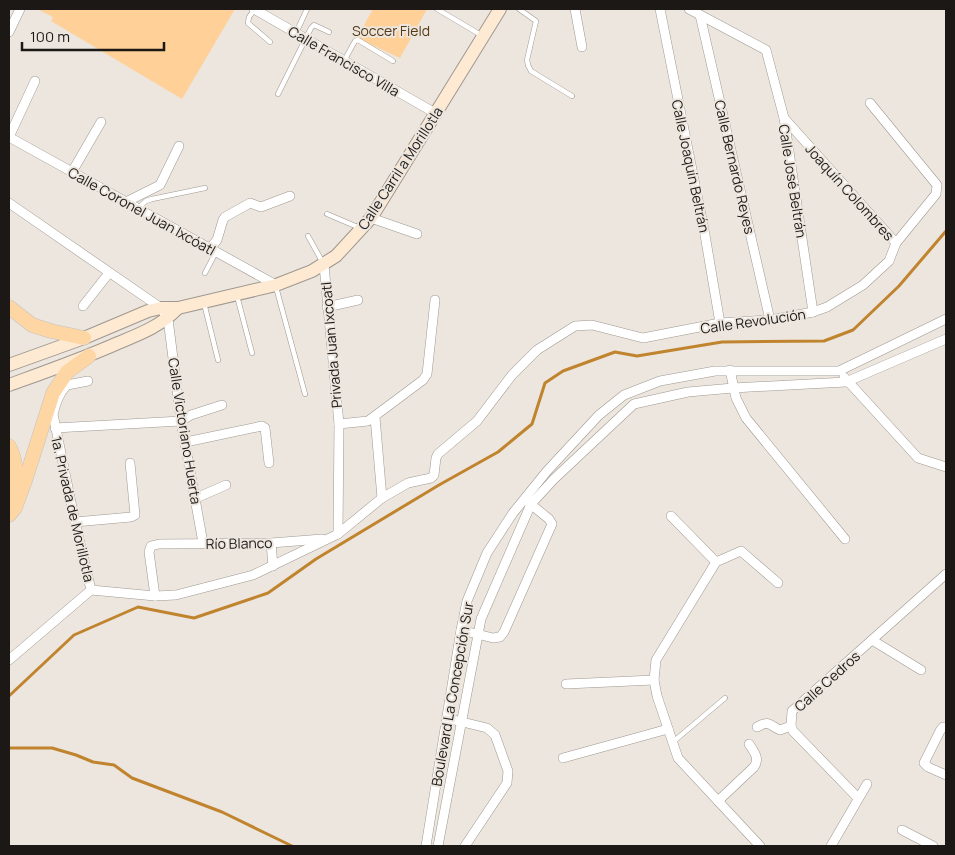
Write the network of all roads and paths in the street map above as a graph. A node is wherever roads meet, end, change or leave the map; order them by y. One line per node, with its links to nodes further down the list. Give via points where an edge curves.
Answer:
1 (20, 9): 11 (street)
2 (254, 9): 14 (street, Calle Francisco Villa); 17 (lane, via 248,23)
3 (306, 9): 14 (lane)
4 (437, 9): 15 (lane)
5 (500, 9): 15 (street, Calle Carril a Morillotla)
6 (519, 9): 23 (lane, via 536,21 527,60 531,71)
7 (575, 9): 18 (street)
8 (660, 9): 60 (street, Calle Joaquín Beltrán, via 706,235)
9 (689, 9): 10 (street)
10 (700, 15): 26 (street, Calle José Beltrán, via 766,50); 59 (street, Calle Bernardo Reyes)
11 (11, 20): 12 (street)
12 (9, 32)
13 (329, 32): 16 (lane, via 314,25)
14 (296, 33): 16 (street, Calle Francisco Villa)
15 (483, 37): 25 (street, Calle Carril a Morillotla)
16 (305, 39): 19 (street, Calle Francisco Villa); 22 (lane)
17 (270, 42)
18 (582, 47)
19 (344, 61): 20 (lane, via 358,40); 25 (street, Calle Francisco Villa)
20 (393, 61)
21 (35, 80): 28 (street)
22 (278, 94)
23 (572, 96)
24 (870, 103): 41 (street, Calle Revolución, via 937,185 936,194)
25 (435, 114): 37 (street, Calle Carril a Morillotla)
26 (784, 118): 41 (street, Joaquín Colombres); 56 (street, Calle José Beltrán)
27 (101, 122): 30 (street)
28 (9, 137): 30 (street, Calle Coronel Juan Ixcóatl)
29 (179, 146): 33 (street, via 160,185)
30 (72, 172): 33 (street, Calle Coronel Juan Ixcóatl)
31 (205, 188): 35 (lane, via 152,199)
32 (290, 196): 42 (street, via 261,207 250,203 225,217)
33 (126, 202): 35 (street, Calle Coronel Juan Ixcóatl)
34 (9, 203): 44 (street)
35 (138, 208): 42 (street, Calle Coronel Juan Ixcóatl)
36 (327, 214): 38 (lane)
37 (371, 218): 38 (street, Calle Carril a Morillotla); 39 (street)
38 (362, 229): 43 (street, Calle Carril a Morillotla)
39 (417, 234)
40 (308, 236): 43 (lane)
41 (896, 243): 56 (street, Calle Revolución, via 888,261 863,285)
42 (213, 249): 45 (lane); 46 (street, Calle Coronel Juan Ixcóatl)
43 (324, 265): 46 (street, Calle Carril a Morillotla); 55 (street, Privada Juan Ixcoatl)
44 (110, 273): 51 (street); 53 (street)
45 (205, 273)
46 (276, 284): 47 (street, Calle Carril a Morillotla); 73 (lane)
47 (236, 294): 50 (street, Calle Carril a Morillotla); 63 (lane)
48 (358, 300): 55 (street)
49 (435, 300): 75 (street, Privada Juan Ixcoatl, via 423,380)
50 (204, 303): 54 (street, Calle Carril a Morillotla); 65 (lane)
51 (83, 306)
52 (9, 307): 61 (main road, via 32,325)
53 (161, 308): 54 (street, Calle Carril a Morillotla); 57 (street); 61 (street, Calle Carril a Morillotla)
54 (178, 308): 57 (street)
55 (327, 308): 77 (street, Privada Juan Ixcoatl)
56 (813, 312): 59 (street, Calle Revolución)
57 (168, 319): 64 (street); 76 (street, Calle Victoriano Huerta)
58 (946, 319): 68 (street, Boulevard La Concepción Sur)
59 (770, 320): 60 (street, Calle Revolución)
60 (720, 324): 87 (street, Calle Revolución, via 643,338 592,325 575,326 537,350 512,375 478,421 438,454 431,478 408,483)
61 (84, 338): 66 (street, Calle Carril a Morillotla)
62 (946, 339): 70 (street, Boulevard La Concepción Sur)
63 (252, 353)
64 (89, 356): 71 (street); 89 (main road, via 67,372 53,393 25,481)
65 (218, 360)
66 (9, 365)
67 (730, 370): 68 (street, Boulevard La Concepción Sur); 72 (street); 88 (street, Boulevard La Concepción Sur, via 660,381 624,395 599,415 547,471)
68 (840, 371): 70 (street)
69 (88, 381): 78 (street, 1a. Privada de Morillotla, via 65,386 53,414)
70 (846, 382): 72 (street, Boulevard La Concepción Sur); 83 (street, via 918,458)
71 (9, 385)
72 (733, 388): 88 (street, Boulevard La Concepción Sur, via 688,392 631,406); 94 (street, via 746,418)
73 (306, 394)
74 (222, 405): 76 (street)
75 (375, 417): 77 (street, Privada Juan Ixcoatl, via 368,421); 87 (street)
76 (181, 420): 78 (street); 79 (street, Calle Victoriano Huerta)
77 (339, 424): 92 (street, Privada Juan Ixcoatl)
78 (55, 428): 91 (street, 1a. Privada de Morillotla)
79 (186, 442): 82 (street, via 262,426 265,428); 86 (street, Calle Victoriano Huerta)
80 (9, 446): 85 (main road, via 16,472)
81 (130, 462): 91 (street, via 135,515)
82 (269, 463)
83 (946, 468)
84 (226, 485): 86 (street)
85 (9, 495)
86 (196, 498): 95 (street, Calle Victoriano Huerta)
87 (382, 498): 92 (street)
88 (528, 501): 103 (street, Boulevard La Concepción Sur, via 487,553 467,601); 104 (street, Boulevard La Concepción Sur); 104 (street, via 549,519 552,524 550,531 504,632 493,638)
89 (9, 515)
90 (671, 516): 97 (street)
91 (75, 522): 101 (street, 1a. Privada de Morillotla)
92 (338, 534): 93 (street)
93 (327, 538): 96 (street, Río Blanco); 98 (street)
94 (846, 539)
95 (203, 543): 96 (street, Río Blanco); 102 (street, Río Blanco, via 151,546)
96 (271, 543): 98 (street)
97 (716, 562): 100 (street, via 741,550); 108 (street, via 656,660)
98 (273, 566): 102 (street, via 253,575 176,595)
99 (946, 574): 105 (street, Calle Cedros)
100 (778, 583)
101 (91, 590): 102 (street); 106 (street)
102 (155, 596)
103 (460, 630): 104 (street); 111 (street, Boulevard La Concepción Sur)
104 (478, 634): 112 (street, Boulevard La Concepción Sur)
105 (872, 640): 107 (street); 113 (street, Calle Cedros, via 792,711)
106 (9, 660)
107 (921, 670)
108 (654, 680): 109 (street); 116 (street)
109 (566, 684)
110 (725, 698): 117 (lane)
111 (446, 718): 112 (street); 125 (street, Boulevard La Concepción Sur)
112 (463, 722): 126 (street, Boulevard La Concepción Sur); 127 (street, via 487,728 495,736 508,771 507,783)
113 (790, 726): 114 (street, via 780,730 765,723); 122 (street, Calle Cedros)
114 (757, 727)
115 (946, 727): 120 (street, via 940,731 924,764)
116 (668, 729): 117 (street); 119 (street)
117 (673, 742): 123 (street, via 678,758)
118 (749, 744): 123 (street, via 758,757 757,762)
119 (563, 758)
120 (946, 775)
121 (867, 784): 122 (street)
122 (858, 798): 129 (street)
123 (718, 801): 128 (street)
124 (902, 830): 130 (street)
125 (426, 846)
126 (438, 846)
127 (465, 846)
128 (760, 846)
129 (831, 846)
130 (933, 846)

